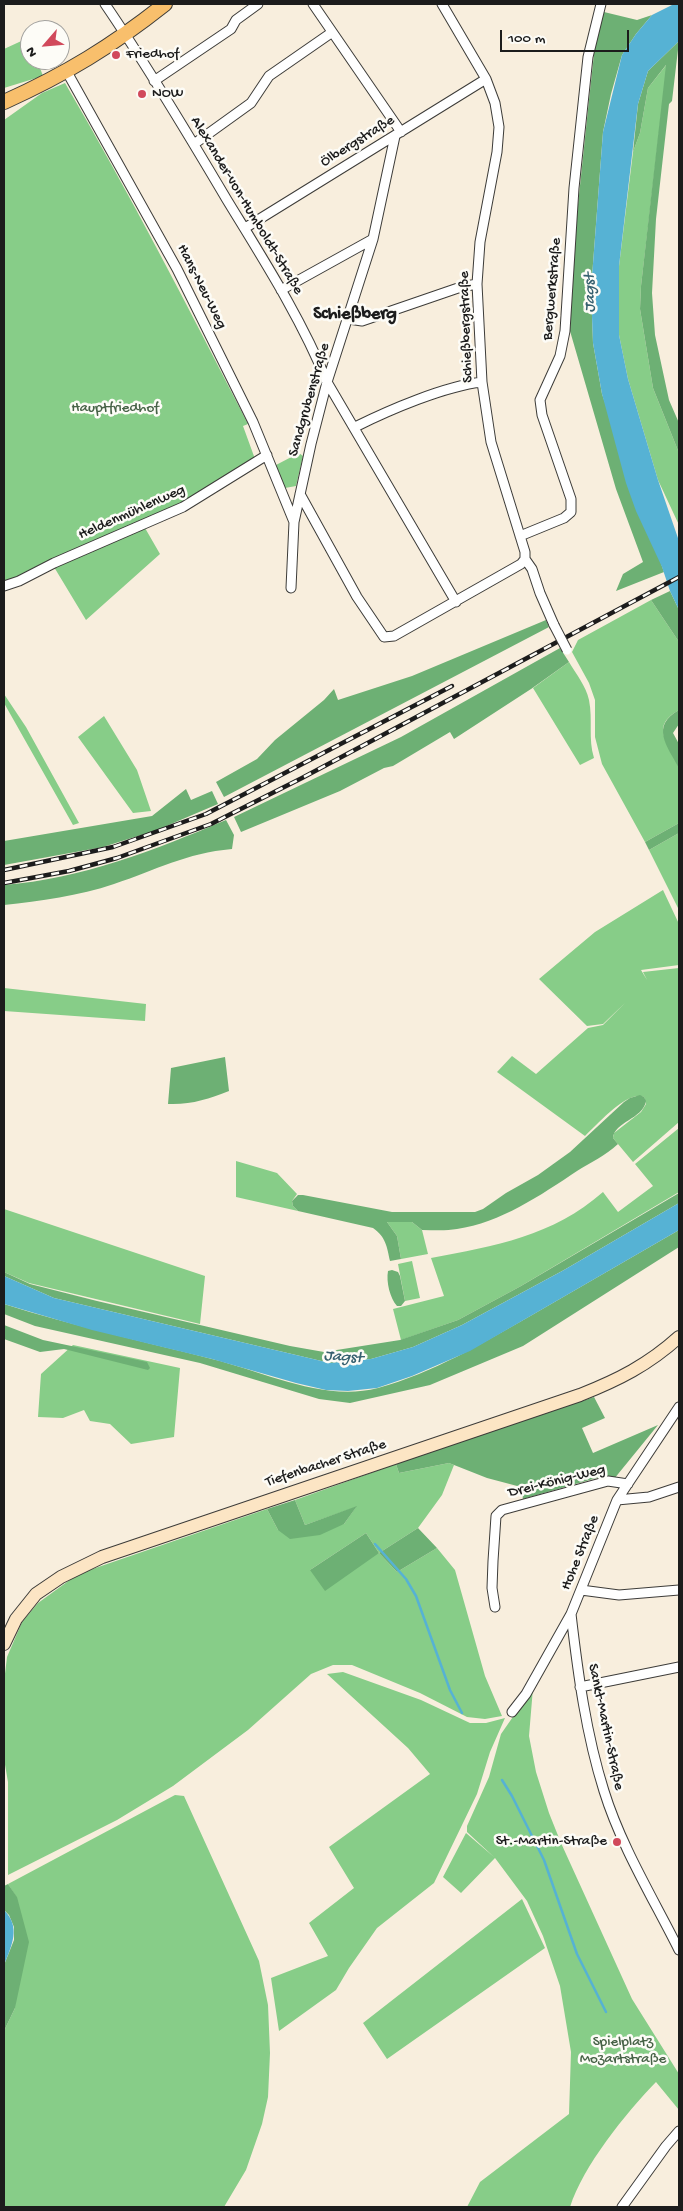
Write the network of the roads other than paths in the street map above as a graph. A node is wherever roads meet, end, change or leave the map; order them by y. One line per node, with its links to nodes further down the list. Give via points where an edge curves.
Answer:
1 (105, 4): 8 (street, Alexander-von-Humboldt-Straße)
2 (165, 4): 8 (main road)
3 (258, 4): 11 (street, via 236,20 231,29)
4 (313, 4): 7 (street)
5 (442, 4): 10 (street, Schießbergstraße)
6 (602, 4): 26 (street, Bergwerkstraße, via 588,57 574,188 565,331 560,356 540,400 542,415 568,487 571,508 568,516)
7 (332, 33): 13 (street); 14 (street, via 269,76 252,103)
8 (126, 35): 9 (main road); 11 (street, Alexander-von-Humboldt-Straße)
9 (67, 72): 12 (main road); 23 (street, Hans-Neu-Weg, via 177,269)
10 (486, 79): 13 (street, Ölbergstraße); 17 (street, Schießbergstraße, via 499,127 480,242)
11 (154, 80): 14 (street, Alexander-von-Humboldt-Straße)
12 (4, 102)
13 (398, 134): 15 (street, Ölbergstraße); 16 (street, Sandgrubenstraße)
14 (194, 144): 15 (street, Alexander-von-Humboldt-Straße)
15 (245, 228): 18 (street, Alexander-von-Humboldt-Straße)
16 (373, 239): 18 (street); 19 (street, Sandgrubenstraße)
17 (477, 284): 19 (street, via 362,321); 21 (street, Schießbergstraße)
18 (281, 290): 20 (street, Alexander-von-Humboldt-Straße, via 318,358)
19 (349, 320): 20 (street, Sandgrubenstraße)
20 (327, 382): 22 (street, Alexander-von-Humboldt-Straße); 24 (street, Sandgrubenstraße)
21 (482, 382): 22 (street, via 458,386); 26 (street, Schießbergstraße, via 488,427)
22 (355, 427): 30 (street, Alexander-von-Humboldt-Straße)
23 (267, 456): 25 (street, Hans-Neu-Weg); 28 (street, Heldenmühlenweg, via 183,507)
24 (300, 494): 25 (street, Sandgrubenstraße); 30 (street, via 357,597 384,637 394,636)
25 (294, 522): 29 (street, Sandgrubenstraße)
26 (520, 536): 27 (street, Schießbergstraße)
27 (525, 559): 30 (street); 31 (street, Schießbergstraße, bridge)
28 (4, 586)
29 (292, 588)
30 (456, 602)
31 (567, 650)
32 (679, 1337): 41 (main road, Tiefenbacher Straße, via 645,1365 580,1395 178,1530 78,1568 36,1594 16,1619)
33 (679, 1407): 34 (street, Hohe Straße)
34 (628, 1484): 36 (street, Hohe Straße); 39 (street, Drei-König-Weg, via 608,1481 502,1510 496,1516 492,1588)
35 (679, 1487): 36 (street, via 649,1497)
36 (617, 1500): 37 (street, Hohe Straße)
37 (581, 1590): 38 (street, via 620,1595); 40 (street, Hohe Straße)
38 (679, 1590)
39 (495, 1607)
40 (571, 1614): 43 (street, Sankt-Martin-Straße); 44 (street, Hohe Straße, via 526,1694)
41 (4, 1644)
42 (679, 1667): 43 (street)
43 (580, 1687): 45 (street, Sankt-Martin-Straße, via 604,1792 634,1863)
44 (512, 1712)
45 (679, 1950)
46 (677, 2133): 47 (street); 48 (street)
47 (679, 2144)
48 (624, 2206)

